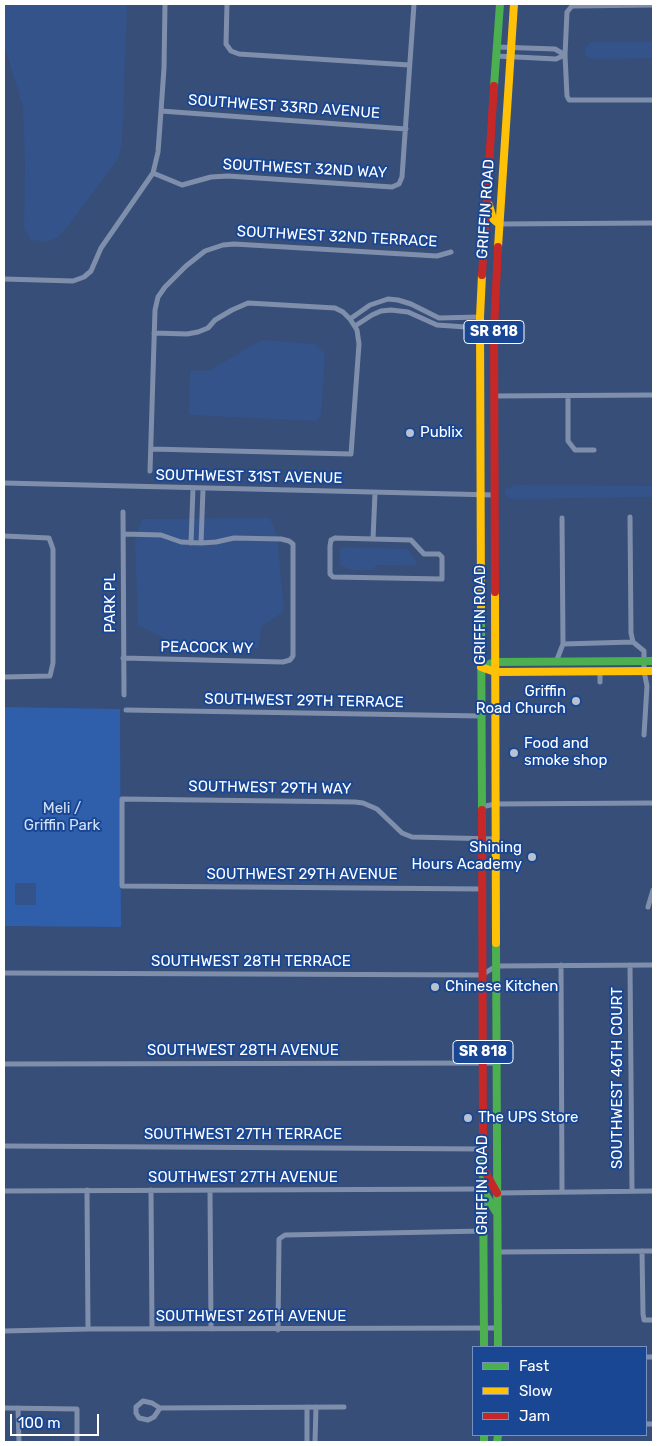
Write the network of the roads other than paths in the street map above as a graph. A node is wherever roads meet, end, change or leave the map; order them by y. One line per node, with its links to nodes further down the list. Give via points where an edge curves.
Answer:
1 (165, 4): 14 (street)
2 (227, 4): 12 (street, via 226,44 239,54)
3 (414, 4): 12 (street)
4 (500, 4): 7 (main road, GRIFFIN ROAD / SR 818)
5 (514, 4): 8 (main road, GRIFFIN ROAD / SR 818)
6 (653, 5): 9 (street, via 572,6 567,12)
7 (497, 47): 8 (street); 10 (main road, GRIFFIN ROAD / SR 818)
8 (511, 47): 9 (street, via 556,49); 11 (main road, GRIFFIN ROAD / SR 818)
9 (565, 55): 11 (street, via 556,59); 13 (street, via 569,100)
10 (496, 56): 11 (street); 17 (main road, GRIFFIN ROAD / SR 818)
11 (510, 57): 19 (main road, GRIFFIN ROAD / SR 818)
12 (409, 65): 15 (street)
13 (653, 100)
14 (161, 111): 15 (street, SOUTHWEST 33RD AVENUE); 16 (street)
15 (406, 128): 16 (street, SOUTHWEST 32ND WAY, via 402,177 399,184 392,187 228,176 182,185)
16 (153, 173): 23 (street, via 101,248 91,271 84,277 73,281)
17 (486, 196): 19 (main road, via 493,219); 20 (main road, GRIFFIN ROAD / SR 818)
18 (653, 223): 19 (street)
19 (499, 224): 22 (main road, GRIFFIN ROAD / SR 818)
20 (485, 229): 22 (main road, via 493,237); 24 (main road, GRIFFIN ROAD / SR 818)
21 (451, 252): 28 (street, SOUTHWEST 32ND TERRACE, via 437,256 223,245 205,251 165,287 158,297)
22 (497, 254): 31 (main road, GRIFFIN ROAD / SR 818)
23 (4, 279)
24 (480, 317): 25 (street, via 439,318 411,304 388,299 370,305); 27 (main road, GRIFFIN ROAD / SR 818)
25 (350, 319): 26 (street); 28 (street, via 335,308 248,303 198,332)
26 (355, 326): 27 (street, via 381,311 392,310 408,312 437,325); 33 (street, via 358,344 352,454)
27 (480, 328): 29 (main road, GRIFFIN ROAD / SR 818)
28 (154, 333): 33 (street, SOUTHWEST 32ND TERRACE)
29 (480, 362): 31 (main road, via 485,385); 40 (main road, GRIFFIN ROAD / SR 818)
30 (653, 395): 32 (street)
31 (494, 396): 32 (street); 41 (main road, GRIFFIN ROAD / SR 818)
32 (568, 396): 34 (street, via 568,441 575,450)
33 (151, 450): 35 (street, SOUTHWEST 32ND TERRACE)
34 (594, 450)
35 (150, 471)
36 (4, 483): 37 (street, SOUTHWEST 31ST AVENUE)
37 (193, 488): 38 (street, SOUTHWEST 31ST AVENUE); 48 (street)
38 (203, 489): 39 (street, SOUTHWEST 31ST AVENUE); 49 (street)
39 (375, 493): 40 (street, SOUTHWEST 31ST AVENUE); 47 (street)
40 (480, 495): 41 (street, SOUTHWEST 31ST AVENUE); 57 (main road, GRIFFIN ROAD / SR 818)
41 (494, 495): 55 (main road, GRIFFIN ROAD / SR 818)
42 (123, 512): 45 (street, PARK PL)
43 (630, 517): 50 (street)
44 (562, 518): 51 (street)
45 (124, 534): 48 (street, via 160,535); 52 (street, PARK PL)
46 (4, 536): 62 (street, via 49,538 53,549 53,663 50,676)
47 (373, 539): 47 (street, via 411,540 424,554 439,554 442,557 442,579 333,577 330,574 331,540)
48 (191, 543): 49 (street)
49 (201, 543): 52 (street, PEACOCK WY, via 234,538 281,539 292,544 293,656 283,662)
50 (633, 642): 51 (street); 53 (street, via 644,651)
51 (564, 644): 56 (street)
52 (123, 658): 64 (street, PARK PL)
53 (644, 661): 54 (main road); 56 (main road); 58 (street)
54 (653, 661)
55 (495, 662): 56 (main road); 57 (main road); 60 (main road, GRIFFIN ROAD / SR 818)
56 (556, 662)
57 (481, 667): 60 (main road); 66 (main road, GRIFFIN ROAD / SR 818)
58 (644, 671): 59 (main road); 61 (main road); 67 (street, via 647,686)
59 (653, 671)
60 (495, 672): 61 (main road); 69 (main road, GRIFFIN ROAD / SR 818)
61 (600, 672): 63 (street)
62 (4, 677)
63 (600, 682)
64 (124, 695)
65 (126, 710): 66 (street, SOUTHWEST 29TH TERRACE)
66 (482, 716): 70 (main road, GRIFFIN ROAD / SR 818)
67 (644, 734)
68 (653, 803): 69 (street)
69 (495, 804): 70 (street); 72 (main road, GRIFFIN ROAD / SR 818)
70 (482, 807): 71 (main road, GRIFFIN ROAD / SR 818)
71 (482, 839): 72 (street, SOUTHWEST 29TH WAY); 73 (street, SOUTHWEST 29TH WAY, via 412,837 402,833 377,809 355,802 122,799); 74 (main road, GRIFFIN ROAD / SR 818)
72 (496, 839): 80 (main road, GRIFFIN ROAD / SR 818)
73 (122, 886): 74 (street, SOUTHWEST 29TH AVENUE)
74 (482, 889): 82 (main road, GRIFFIN ROAD / SR 818)
75 (653, 890): 76 (street)
76 (648, 907)
77 (561, 965): 78 (street); 80 (street); 96 (street)
78 (630, 965): 79 (street); 94 (street, SOUTHWEST 46TH COURT)
79 (653, 965)
80 (496, 966): 82 (street, SOUTHWEST 28TH TERRACE); 84 (main road, GRIFFIN ROAD / SR 818)
81 (4, 973): 82 (street, SOUTHWEST 28TH TERRACE)
82 (482, 974): 83 (main road, GRIFFIN ROAD / SR 818)
83 (483, 1063): 84 (street, SOUTHWEST 28TH AVENUE); 85 (street, SOUTHWEST 28TH AVENUE); 87 (main road, GRIFFIN ROAD / SR 818)
84 (496, 1063): 97 (main road, GRIFFIN ROAD / SR 818)
85 (4, 1064)
86 (4, 1146): 87 (street, SOUTHWEST 27TH TERRACE)
87 (483, 1149): 88 (main road, GRIFFIN ROAD / SR 818)
88 (483, 1168): 91 (main road, GRIFFIN ROAD / SR 818); 97 (main road)
89 (88, 1190): 90 (street, SOUTHWEST 27TH AVENUE); 92 (street, SOUTHWEST 27TH AVENUE); 106 (street)
90 (152, 1190): 93 (street, SOUTHWEST 27TH AVENUE); 107 (street)
91 (483, 1190): 93 (street, SOUTHWEST 27TH AVENUE); 98 (main road); 99 (main road, GRIFFIN ROAD / SR 818)
92 (4, 1191)
93 (210, 1191): 108 (street)
94 (632, 1191): 95 (street); 96 (street)
95 (653, 1191)
96 (562, 1192): 97 (street)
97 (497, 1193): 98 (main road, GRIFFIN ROAD / SR 818)
98 (497, 1214): 102 (main road, GRIFFIN ROAD / SR 818)
99 (483, 1231): 104 (main road, GRIFFIN ROAD / SR 818); 109 (street, via 285,1234 279,1239)
100 (642, 1251): 101 (street); 102 (street); 103 (street, via 644,1320)
101 (653, 1251)
102 (498, 1252): 105 (main road, GRIFFIN ROAD / SR 818)
103 (653, 1320)
104 (484, 1328): 105 (street, SOUTHWEST 26TH AVENUE); 109 (street, SOUTHWEST 26TH AVENUE); 111 (main road, GRIFFIN ROAD / SR 818)
105 (498, 1328): 112 (main road, GRIFFIN ROAD / SR 818)
106 (88, 1329): 107 (street, SOUTHWEST 26TH AVENUE); 110 (street, SOUTHWEST 26TH AVENUE)
107 (152, 1329): 108 (street, SOUTHWEST 26TH AVENUE)
108 (211, 1329): 109 (street, SOUTHWEST 26TH AVENUE)
109 (278, 1330)
110 (4, 1331)
111 (484, 1346)
112 (498, 1346)
113 (307, 1407): 114 (street); 118 (street); 119 (street)
114 (316, 1407): 115 (street); 120 (street)
115 (344, 1407)
116 (4, 1408): 117 (street)
117 (18, 1408): 121 (street); 122 (street, via 77,1409)
118 (160, 1408): 118 (street, via 148,1420 136,1414 136,1407 143,1401 152,1402)
119 (307, 1427): 120 (street); 123 (street)
120 (315, 1427): 124 (street)
121 (19, 1442)
122 (77, 1442)
123 (307, 1442)
124 (315, 1442)

